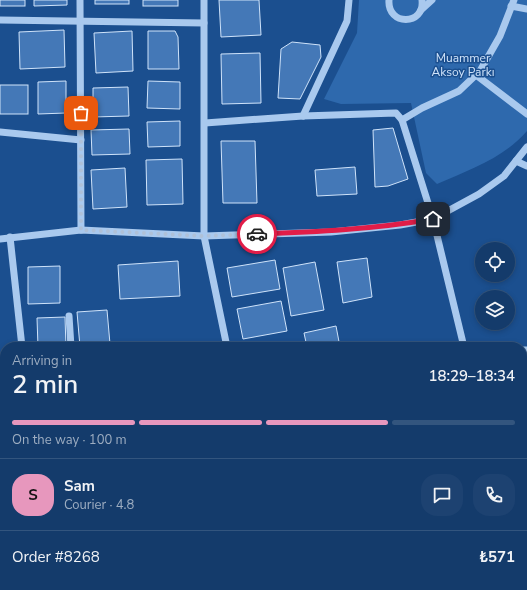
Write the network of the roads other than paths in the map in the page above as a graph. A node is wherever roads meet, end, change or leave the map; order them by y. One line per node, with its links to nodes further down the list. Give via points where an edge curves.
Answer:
1 (80, 0): 11 (street)
2 (204, 0): 12 (street)
3 (349, 0): 15 (street, via 346,21)
4 (389, 0): 9 (street, via 393,15 402,20 414,18)
5 (422, 0): 9 (street)
6 (432, 0): 9 (street)
7 (512, 3): 8 (street); 13 (street, via 500,36)
8 (527, 9)
9 (421, 10)
10 (0, 20): 11 (street)
11 (80, 22): 12 (street); 19 (street)
12 (204, 23): 17 (street)
13 (476, 74): 14 (street); 16 (street, via 459,91)
14 (527, 114)
15 (302, 116): 16 (street, via 396,113); 17 (street)
16 (402, 120): 23 (street)
17 (205, 123): 25 (street)
18 (0, 132): 19 (street)
19 (81, 140): 24 (street)
20 (527, 147): 21 (street)
21 (516, 161): 22 (street); 23 (street, via 504,176 479,194)
22 (527, 166)
23 (433, 219): 25 (street, via 331,232); 32 (street)
24 (81, 230): 25 (street); 26 (street)
25 (204, 236): 31 (street)
26 (10, 237): 27 (street); 29 (street)
27 (0, 239)
28 (69, 316): 30 (street)
29 (21, 342)
30 (71, 342)
31 (226, 342)
32 (463, 342)

